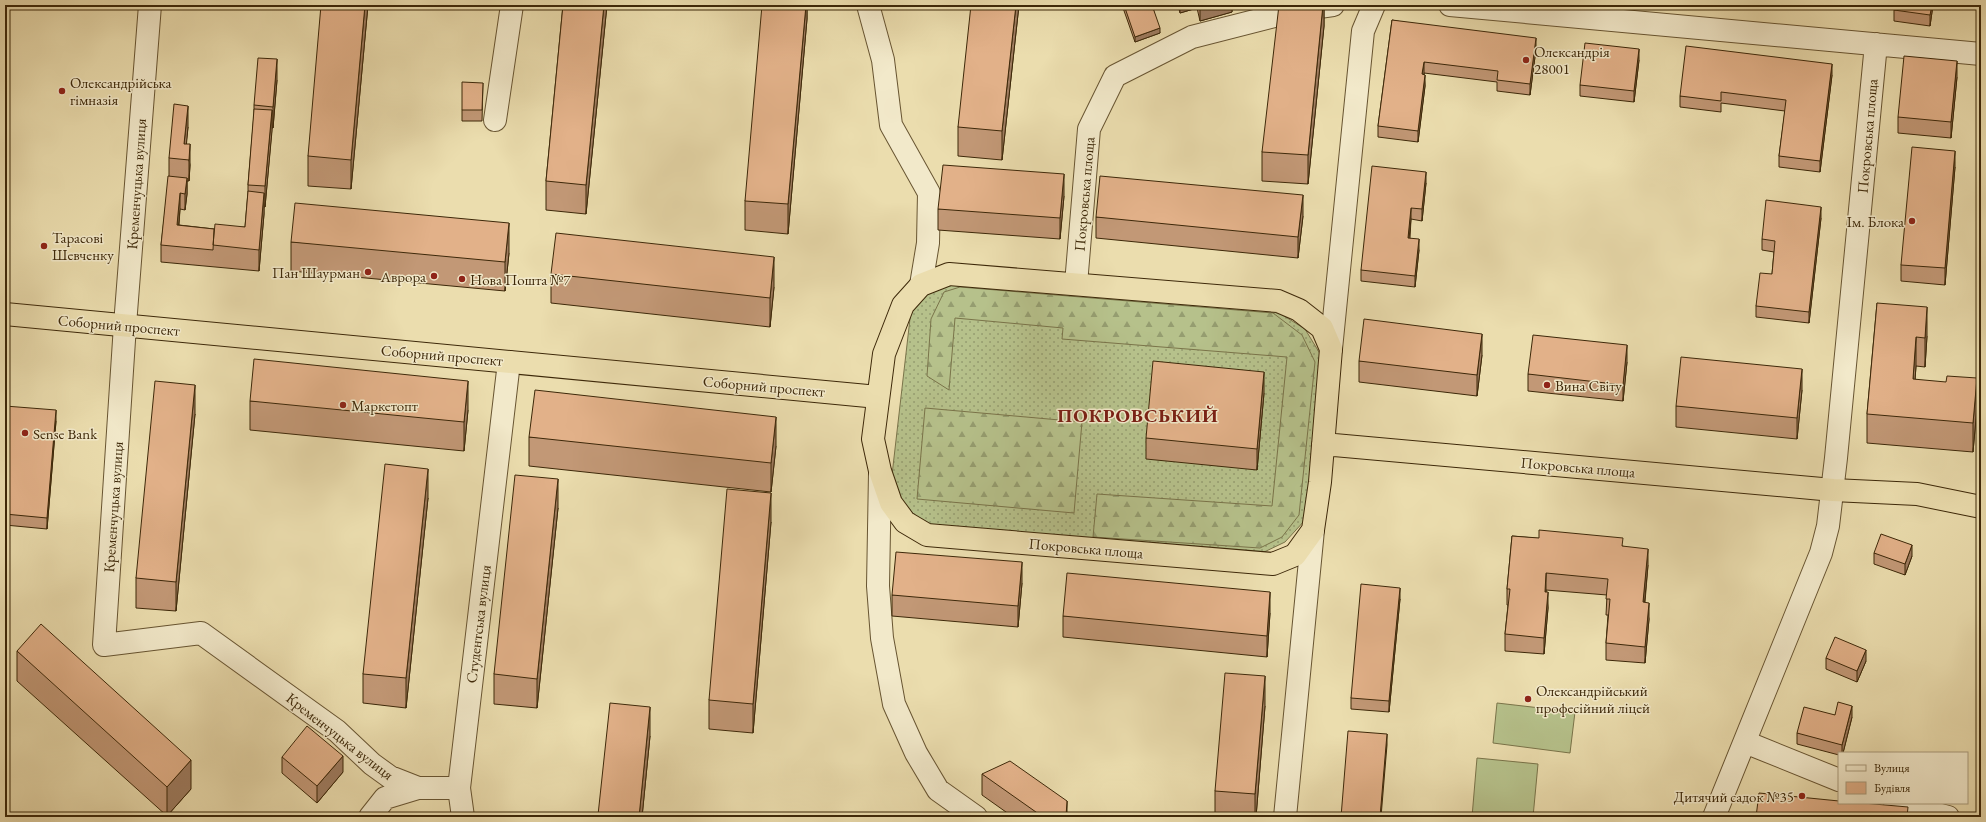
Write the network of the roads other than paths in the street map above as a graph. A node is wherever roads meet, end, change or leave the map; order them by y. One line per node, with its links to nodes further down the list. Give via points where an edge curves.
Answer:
1 (150, 5): 13 (street, Кременчуцька вулиця)
2 (512, 5): 9 (street)
3 (868, 5): 11 (street, via 883,60 891,125 929,193 928,243)
4 (1333, 5): 10 (street, Покровська площа, via 1298,10 1192,37 1115,76 1089,129)
5 (1374, 5): 14 (street, Покровська площа, via 1363,31)
6 (1450, 5): 7 (street)
7 (1876, 44): 8 (street); 19 (street, Покровська площа)
8 (1981, 54)
9 (495, 120)
10 (1076, 284): 11 (highway, Покровська площа, via 949,274); 14 (highway, Покровська площа, via 1278,301 1299,310 1322,328)
11 (921, 285): 16 (highway, Покровська площа, via 903,305 884,354)
12 (5, 314): 13 (highway, Соборний проспект)
13 (125, 325): 15 (highway, Соборний проспект); 24 (street, Кременчуцька вулиця, via 104,645 202,633 337,732 384,773)
14 (1331, 350): 17 (highway, Покровська площа)
15 (509, 362): 16 (highway, Соборний проспект); 25 (street, Студентська вулиця)
16 (878, 397): 18 (highway, Покровська площа, via 873,439)
17 (1324, 444): 19 (highway, Покровська площа); 21 (highway, Покровська площа)
18 (880, 471): 21 (highway, Покровська площа, via 891,503 905,522 927,535 1273,564 1295,555); 29 (street, Покровська площа, via 878,586 882,638 894,704 916,753 938,790)
19 (1833, 490): 20 (highway, Покровська площа, via 1917,494); 22 (street, Покровська площа, via 1821,553)
20 (1981, 507)
21 (1313, 530): 30 (street, Покровська площа)
22 (1745, 742): 23 (street); 31 (street, Покровська площа)
23 (1838, 780)
24 (418, 788): 25 (street); 27 (street, via 385,798)
25 (459, 788): 28 (street)
26 (1899, 804): 32 (street)
27 (370, 817)
28 (463, 817)
29 (976, 817)
30 (1285, 817)
31 (1714, 817)
32 (1948, 817)

